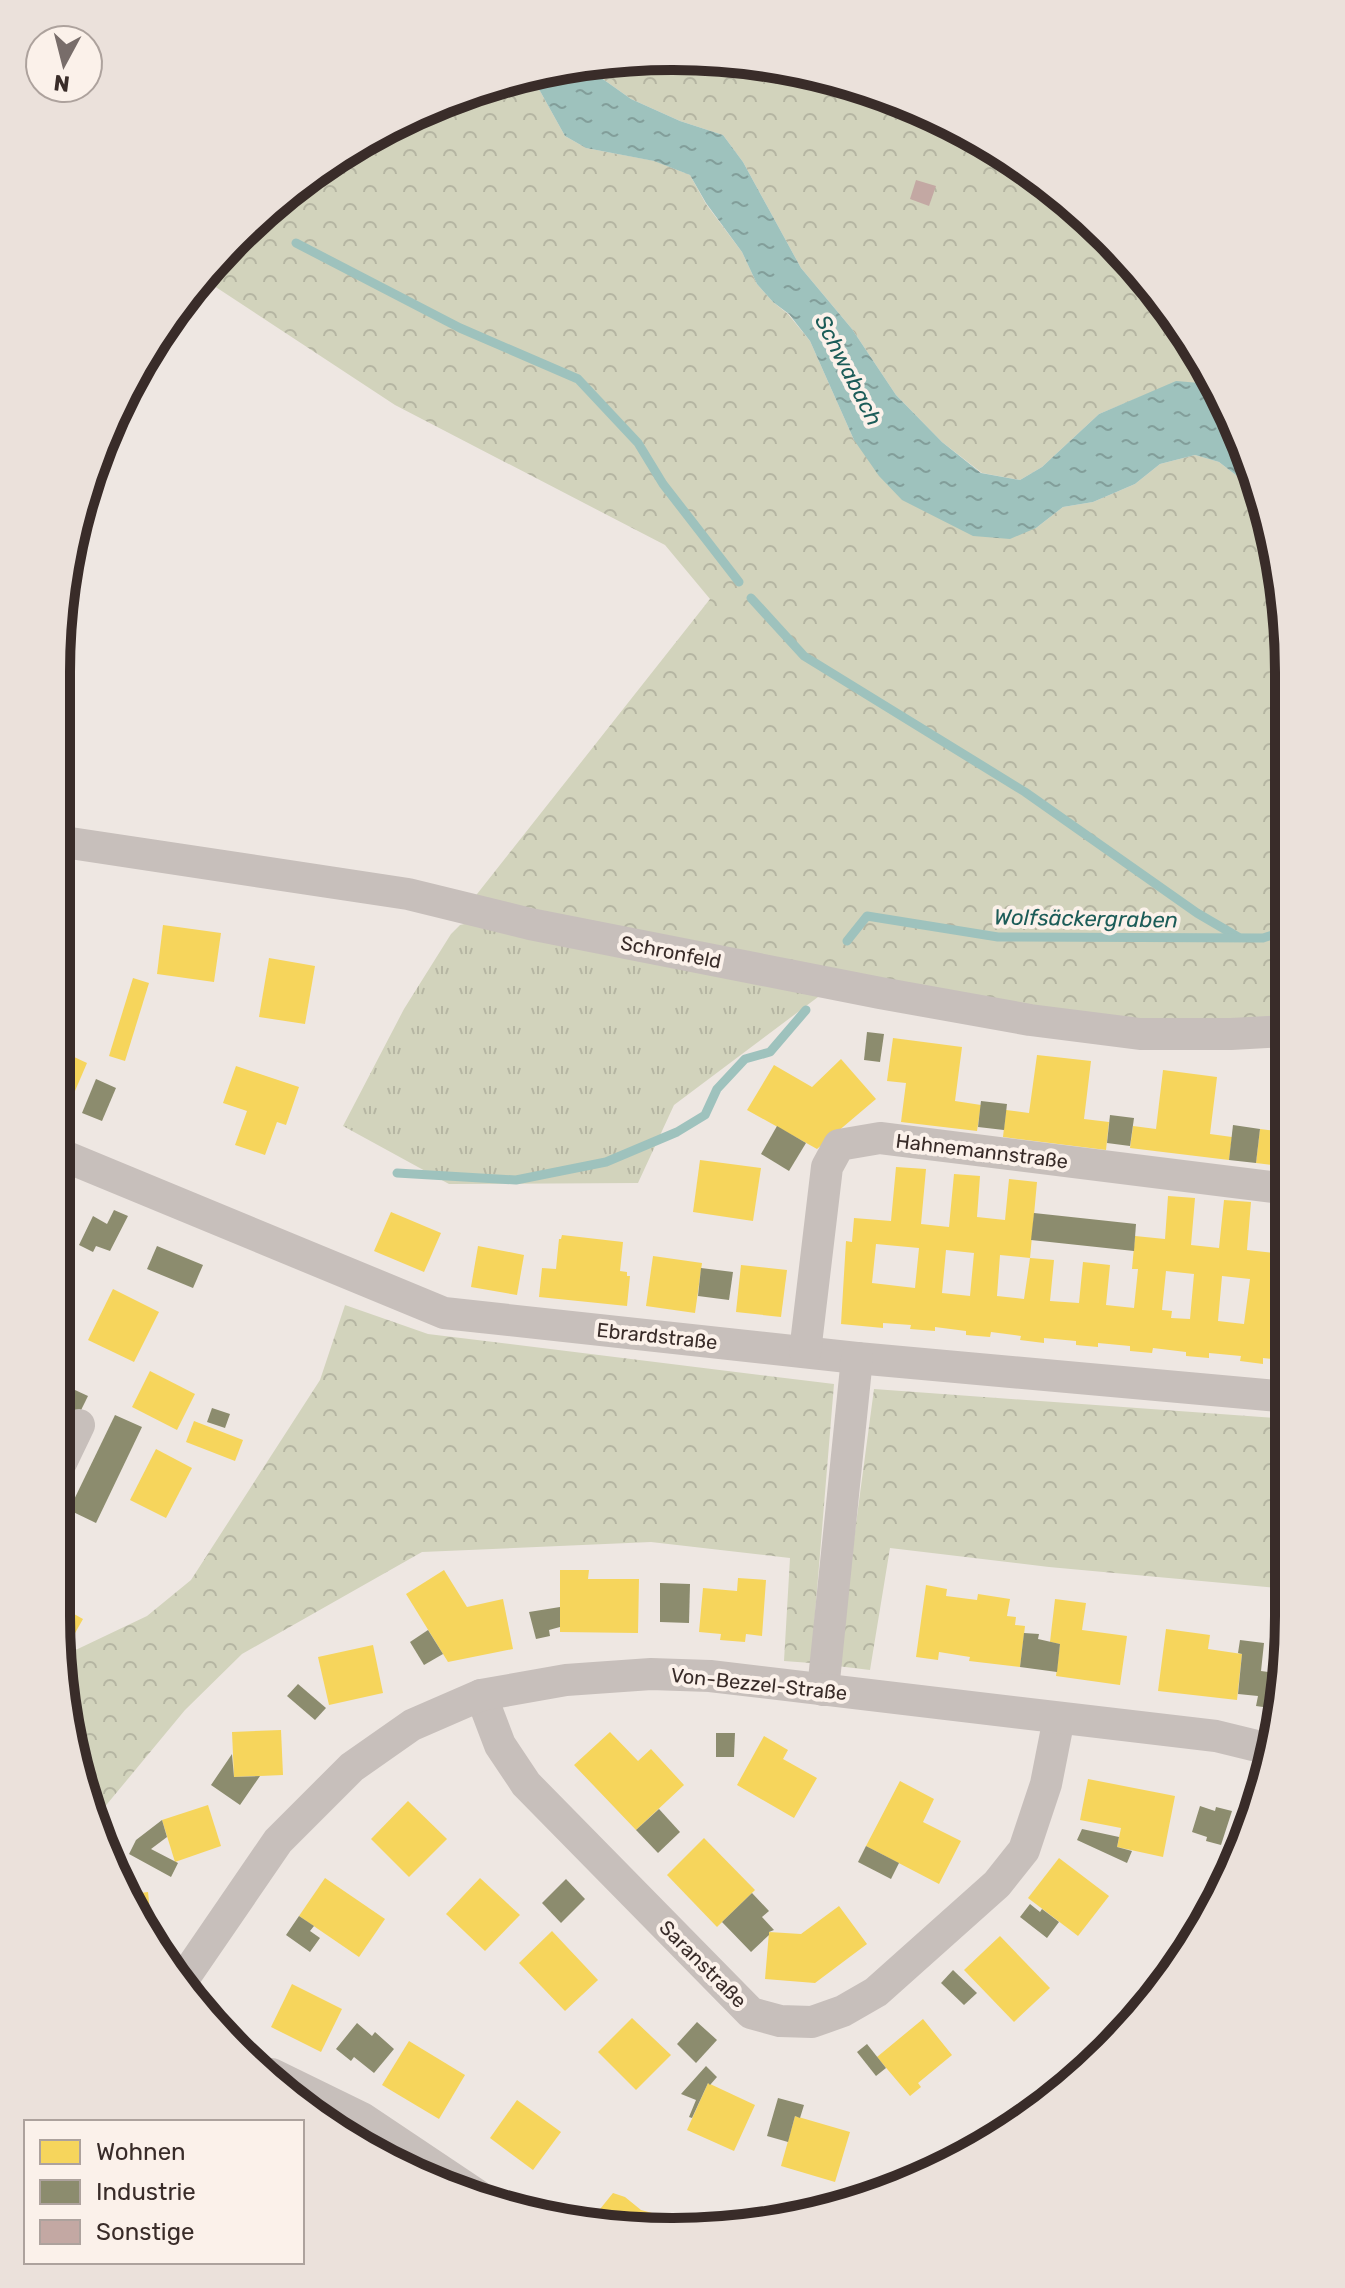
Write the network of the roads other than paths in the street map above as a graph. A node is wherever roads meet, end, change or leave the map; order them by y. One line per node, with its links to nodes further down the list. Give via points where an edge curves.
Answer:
1 (70, 843): 2 (street, Schronfeld, via 408,894 530,924 1030,1020 1140,1034)
2 (1275, 1032)
3 (70, 1158): 5 (street, Ebrardstraße, via 444,1313)
4 (1275, 1187): 5 (street, Hahnemannstraße, via 880,1138 839,1145 827,1167)
5 (805, 1352): 6 (street, Ebrardstraße)
6 (857, 1358): 7 (street, Ebrardstraße); 10 (street)
7 (1275, 1396)
8 (79, 1425): 9 (street)
9 (70, 1444)
10 (823, 1690): 11 (street, Von-Bezzel-Straße, via 651,1674 566,1680); 12 (street, Von-Bezzel-Straße)
11 (481, 1695): 12 (street, Saranstraße, via 500,1745 526,1784 751,2013 780,2021 812,2022 876,1992 997,1884 1024,1850 1046,1784); 14 (street, Von-Bezzel-Straße, via 412,1725 352,1767 278,1841)
12 (1059, 1718): 13 (street, Von-Bezzel-Straße, via 1216,1736)
13 (1260, 1747)
14 (188, 1972)
15 (299, 2087): 16 (street, via 362,2118)
16 (443, 2173)

